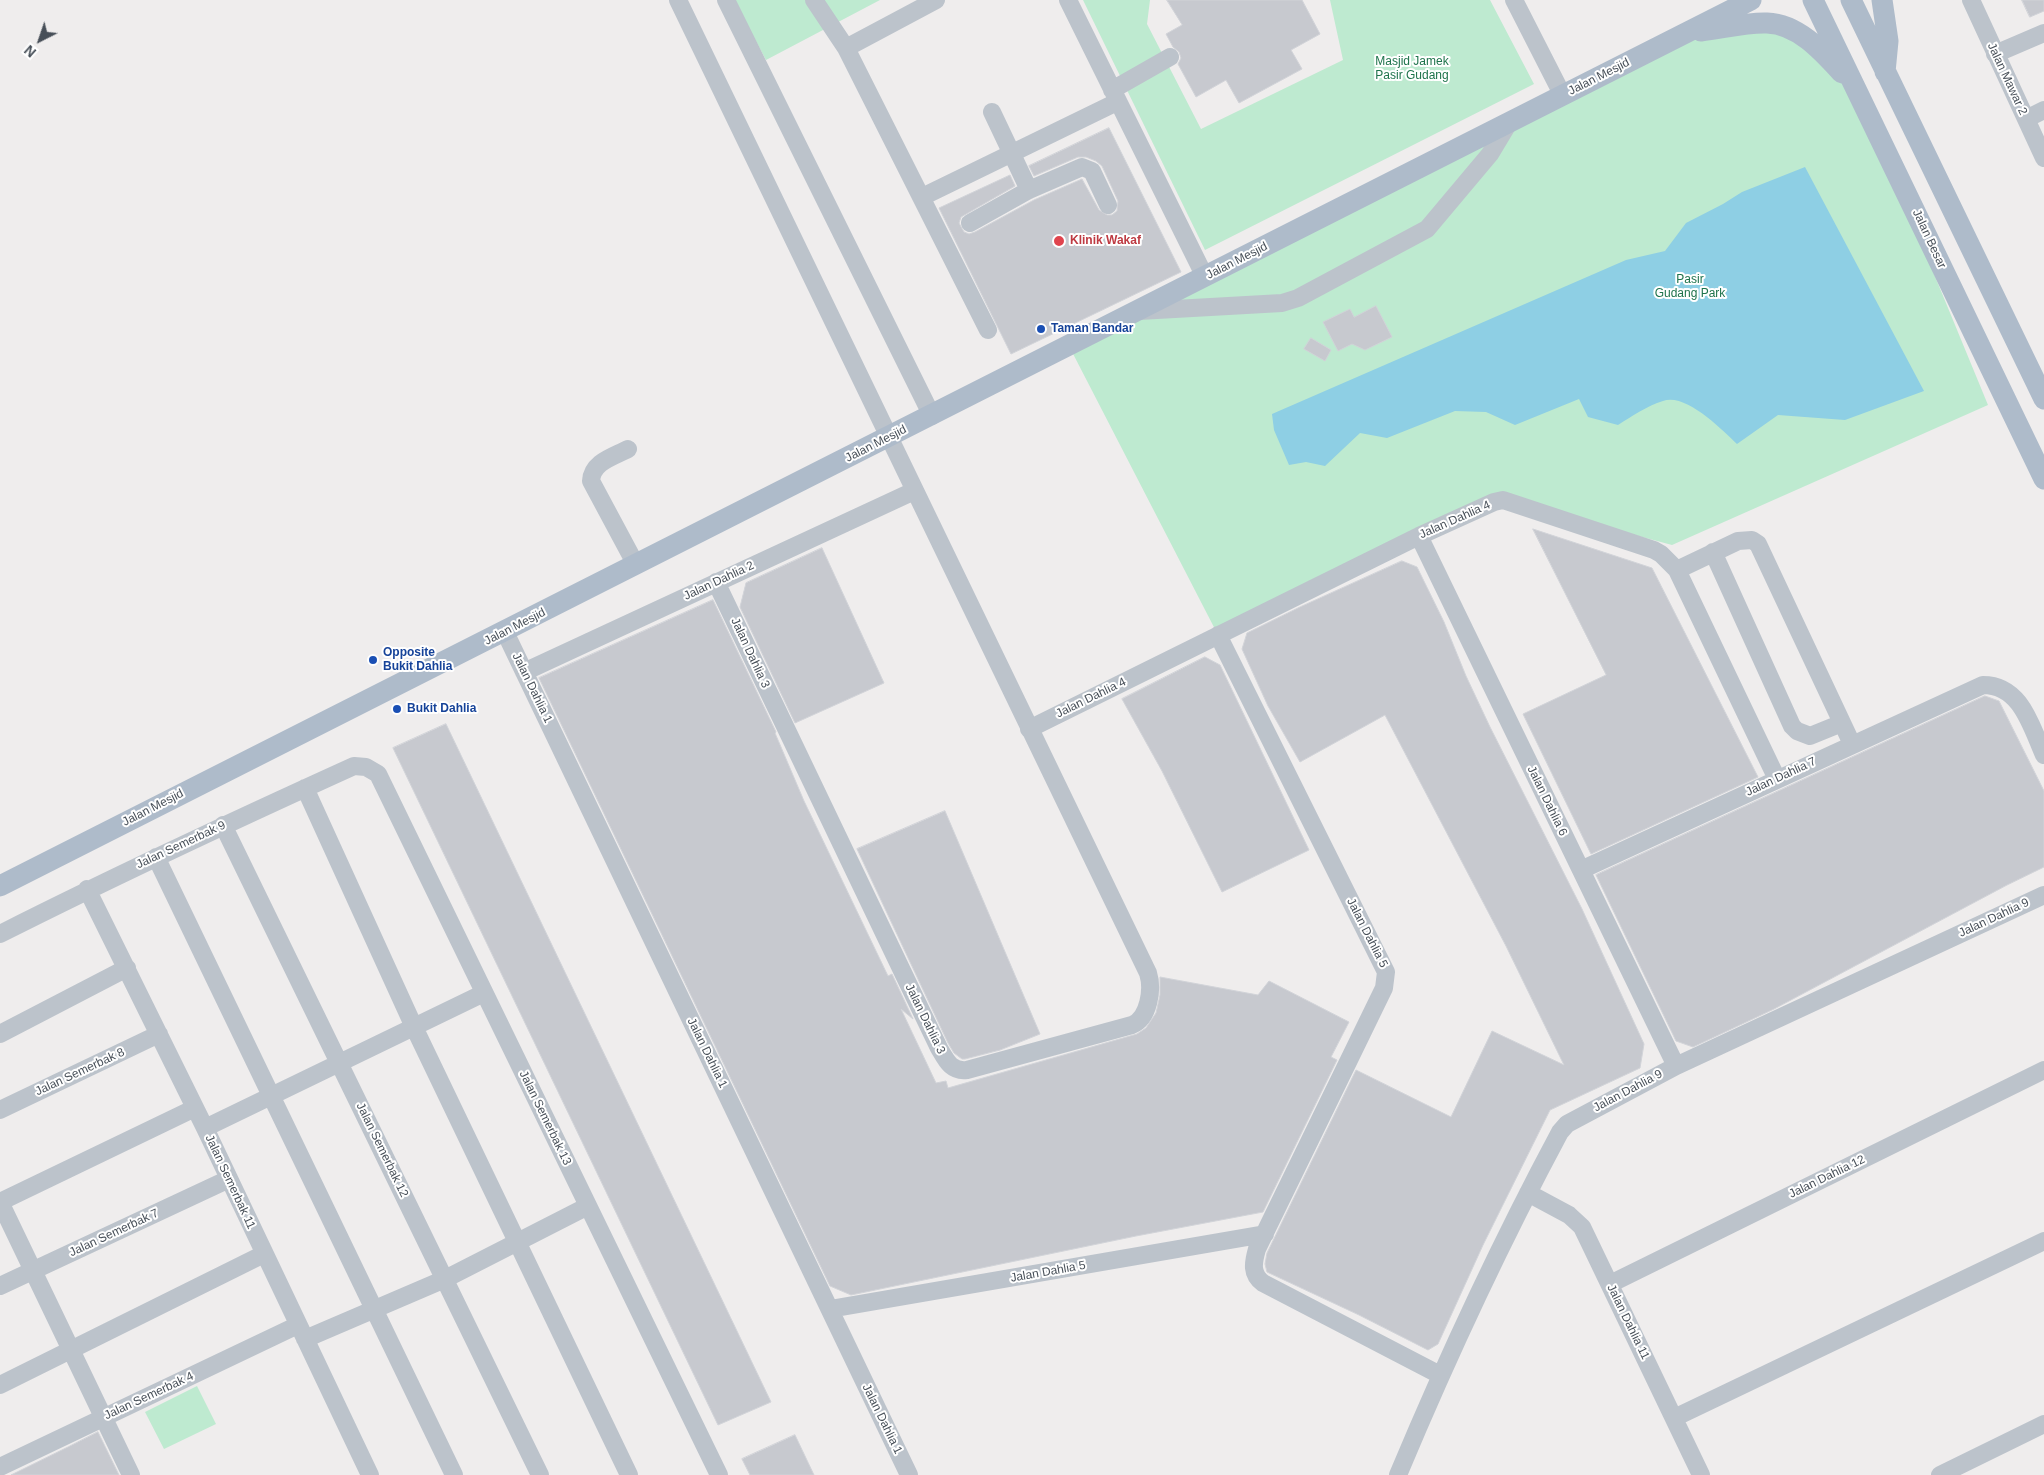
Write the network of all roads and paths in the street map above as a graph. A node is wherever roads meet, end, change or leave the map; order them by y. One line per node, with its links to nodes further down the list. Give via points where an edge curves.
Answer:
1 (678, 0): 37 (street)
2 (726, 0): 36 (street)
3 (814, 0): 15 (street)
4 (936, 0): 15 (street)
5 (1068, 0): 20 (street)
6 (1514, 0): 21 (street)
7 (1725, 0): 13 (main road)
8 (1751, 0): 13 (main road, Jalan Mesjid)
9 (1814, 0): 19 (main road, Jalan Besar)
10 (1851, 0): 18 (main road)
11 (1882, 0): 18 (main road, via 1888,41)
12 (1970, 0): 16 (street, Jalan Mawar 2)
13 (1686, 33): 19 (main road, via 1766,23 1784,26 1799,33 1827,56); 21 (main road, Jalan Mesjid)
14 (2044, 33): 16 (street)
15 (846, 48): 29 (street)
16 (1995, 54): 24 (street, Jalan Mawar 2)
17 (1170, 57): 20 (street)
18 (1885, 72): 35 (main road)
19 (1859, 92): 39 (main road, Jalan Besar)
20 (1114, 96): 26 (street); 32 (street)
21 (1563, 96): 25 (main road, Jalan Mesjid)
22 (2044, 110): 24 (street)
23 (992, 112): 26 (street)
24 (2026, 119): 27 (street, Jalan Mawar 2)
25 (1508, 124): 32 (main road, Jalan Mesjid); 33 (street, via 1490,154 1427,229 1298,298 1282,303)
26 (1012, 154): 28 (street); 29 (street)
27 (2044, 158)
28 (1029, 190): 30 (street, via 1082,167 1092,171); 31 (street)
29 (922, 197): 34 (street)
30 (1108, 205)
31 (970, 224)
32 (1205, 277): 33 (main road, Jalan Mesjid)
33 (1137, 311): 36 (main road, Jalan Mesjid)
34 (988, 330)
35 (2044, 399)
36 (932, 416): 37 (main road, Jalan Mesjid)
37 (889, 437): 40 (street); 43 (main road, Jalan Mesjid)
38 (628, 450): 43 (street, via 595,468 591,481)
39 (2044, 479)
40 (914, 491): 45 (street, Jalan Dahlia 2); 50 (street)
41 (1419, 536): 44 (street, Jalan Dahlia 4, via 1503,500 1657,551); 47 (street, Jalan Dahlia 4); 58 (street, Jalan Dahlia 6)
42 (1712, 552): 44 (street); 49 (street, via 1792,726 1803,735 1810,736); 49 (street, via 1745,539 1758,544)
43 (636, 565): 46 (main road, Jalan Mesjid)
44 (1677, 570): 54 (street, Jalan Dahlia 4)
45 (716, 582): 48 (street, Jalan Dahlia 2); 50 (street, Jalan Dahlia 3, via 938,1048 950,1065 961,1071 1132,1025 1141,1019 1149,1003 1148,973)
46 (505, 632): 48 (street, Jalan Dahlia 1); 59 (main road, Jalan Mesjid)
47 (1218, 635): 50 (street, Jalan Dahlia 4); 78 (street, Jalan Dahlia 5, via 1386,972 1384,988)
48 (524, 672): 86 (street, Jalan Dahlia 1)
49 (1842, 723): 51 (street)
50 (1028, 729)
51 (1852, 744): 52 (street, Jalan Dahlia 7, via 1983,685 2002,688 2016,698); 54 (street, Jalan Dahlia 7)
52 (2044, 755)
53 (366, 767): 55 (street, Jalan Semerbak 9, via 354,766); 64 (street, Jalan Semerbak 13, via 378,774)
54 (1777, 779): 58 (street, Jalan Dahlia 7)
55 (305, 788): 56 (street, Jalan Semerbak 9); 65 (street)
56 (223, 825): 57 (street, Jalan Semerbak 9); 68 (street, Jalan Semerbak 12)
57 (156, 857): 60 (street, Jalan Semerbak 9); 71 (street)
58 (1581, 870): 69 (street, Jalan Dahlia 6)
59 (0, 886)
60 (87, 889): 62 (street, Jalan Semerbak 9); 63 (street, Jalan Semerbak 11)
61 (2044, 895): 69 (street, Jalan Dahlia 9)
62 (0, 934)
63 (128, 968): 66 (street); 67 (street, Jalan Semerbak 11)
64 (484, 993): 65 (street); 77 (street, Jalan Semerbak 13)
65 (414, 1027): 68 (street); 80 (street)
66 (0, 1034)
67 (159, 1034): 72 (street, Jalan Semerbak 11); 73 (street, Jalan Semerbak 8)
68 (340, 1064): 71 (street); 83 (street, Jalan Semerbak 12)
69 (1676, 1066): 76 (street, Jalan Dahlia 9, via 1567,1124)
70 (2044, 1070): 84 (street, Jalan Dahlia 12)
71 (272, 1097): 74 (street); 87 (street)
72 (194, 1108): 74 (street, Jalan Semerbak 11); 82 (street, via 0,1202)
73 (0, 1110)
74 (205, 1128): 75 (street, Jalan Semerbak 11)
75 (228, 1179): 81 (street, Jalan Semerbak 11); 82 (street, Jalan Semerbak 7)
76 (1528, 1193): 84 (street, Jalan Dahlia 11, via 1578,1222); 90 (street, Jalan Dahlia 9)
77 (588, 1206): 80 (street, Jalan Semerbak 4); 101 (street, Jalan Semerbak 13)
78 (1265, 1234): 86 (street, Jalan Dahlia 5); 90 (street, Jalan Dahlia 5, via 1254,1263 1260,1280)
79 (2044, 1240): 93 (street)
80 (518, 1243): 83 (street, Jalan Semerbak 4); 100 (street)
81 (264, 1254): 88 (street, Jalan Semerbak 11); 89 (street)
82 (32, 1271): 85 (street, Jalan Semerbak 7); 89 (street)
83 (445, 1279): 87 (street, Jalan Semerbak 4); 99 (street, Jalan Semerbak 12)
84 (1610, 1284): 93 (street, Jalan Dahlia 11)
85 (0, 1286)
86 (830, 1309): 102 (street, Jalan Dahlia 1)
87 (374, 1310): 88 (street, Jalan Semerbak 4); 98 (street)
88 (302, 1332): 92 (street, Jalan Semerbak 4); 97 (street, Jalan Semerbak 11)
89 (72, 1350): 91 (street); 92 (street)
90 (1440, 1375): 103 (street, Jalan Dahlia 9)
91 (0, 1385)
92 (103, 1418): 95 (street, Jalan Semerbak 4); 96 (street)
93 (1674, 1418): 104 (street, Jalan Dahlia 11)
94 (2044, 1424): 105 (street)
95 (0, 1467)
96 (131, 1475)
97 (370, 1475)
98 (454, 1475)
99 (540, 1475)
100 (629, 1475)
101 (719, 1475)
102 (909, 1475)
103 (1398, 1475)
104 (1701, 1475)
105 (1940, 1475)

